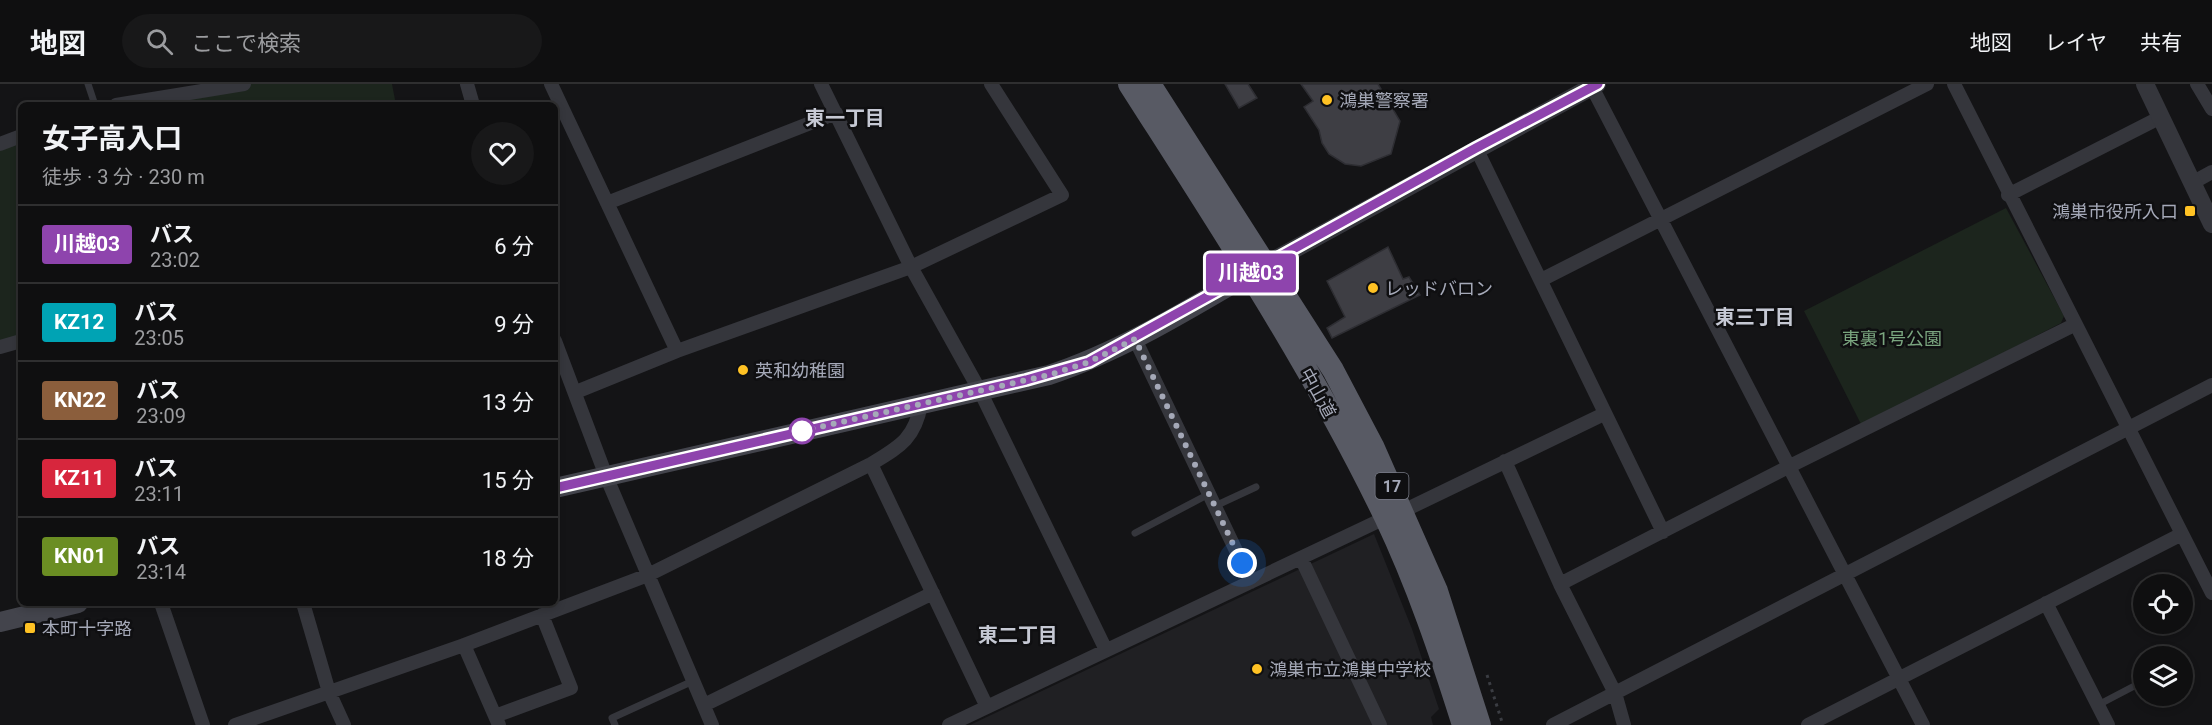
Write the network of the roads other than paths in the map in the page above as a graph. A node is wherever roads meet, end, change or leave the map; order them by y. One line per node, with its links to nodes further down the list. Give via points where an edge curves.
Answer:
1 (88, 84): 14 (lane)
2 (244, 84): 15 (street)
3 (467, 84): 16 (street)
4 (551, 84): 26 (street)
5 (821, 84): 18 (street)
6 (991, 84): 29 (street, via 1062,195)
7 (1129, 84): 30 (highway, 中山道 / 17)
8 (1150, 84): 30 (highway, 中山道 / 17)
9 (1928, 84): 27 (street)
10 (1954, 84): 25 (street)
11 (2145, 84): 19 (street)
12 (2197, 84): 17 (street)
13 (1595, 85): 22 (street); 27 (street)
14 (94, 102)
15 (134, 102)
16 (473, 102)
17 (2212, 109)
18 (836, 113): 26 (street); 29 (street)
19 (2161, 117): 24 (street); 25 (street)
20 (18, 137): 21 (street)
21 (0, 144)
22 (1476, 148): 30 (street); 31 (street)
23 (2212, 172): 24 (street)
24 (2192, 183): 28 (street)
25 (2008, 195): 32 (street)
26 (607, 203): 36 (street)
27 (1661, 219): 31 (street); 46 (street)
28 (2212, 224)
29 (911, 267): 36 (street); 39 (street)
30 (1258, 269): 33 (main road); 51 (highway, 中山道 / 17, via 1333,370)
31 (1541, 280): 42 (street)
32 (2074, 325): 43 (street); 46 (street)
33 (1135, 339): 39 (main road, via 1089,362); 50 (street)
34 (18, 342): 35 (street)
35 (0, 347)
36 (677, 351): 40 (street)
37 (558, 352): 40 (street)
38 (2212, 385): 43 (street)
39 (980, 391): 41 (main road); 69 (street)
40 (576, 392): 47 (street)
41 (921, 404): 45 (street, via 917,426 900,446); 47 (main road)
42 (1604, 414): 44 (street); 52 (street)
43 (2128, 428): 54 (street); 56 (street)
44 (1505, 460): 51 (street); 59 (street)
45 (871, 464): 57 (street); 61 (street)
46 (1790, 466): 52 (street); 56 (street)
47 (606, 476): 48 (main road); 57 (street)
48 (558, 487)
49 (1256, 487): 50 (lane)
50 (1212, 500): 53 (lane); 58 (street)
51 (1394, 515): 55 (street); 86 (highway, 中山道 / 17); 87 (highway, 中山道 / 17, via 1437,591)
52 (1663, 532): 59 (street)
53 (1135, 533)
54 (2182, 534): 60 (street); 62 (street)
55 (1301, 558): 58 (street); 85 (street)
56 (1846, 574): 70 (street); 74 (street)
57 (648, 575): 66 (street); 71 (street)
58 (1251, 582): 69 (street)
59 (1560, 584): 74 (street)
60 (2212, 592)
61 (933, 593): 75 (street); 77 (street)
62 (2046, 603): 70 (street); 76 (street)
63 (66, 606): 67 (main road)
64 (162, 606): 79 (street)
65 (304, 606): 73 (street)
66 (542, 615): 68 (street); 78 (street, via 571,688)
67 (0, 622)
68 (464, 645): 73 (street); 78 (street)
69 (1106, 650): 77 (street)
70 (1899, 677): 90 (street); 91 (street)
71 (694, 681): 75 (street); 82 (lane, via 612,718)
72 (2133, 687): 76 (lane)
73 (329, 692): 80 (street); 81 (street)
74 (1615, 693): 88 (street); 89 (street)
75 (704, 705): 83 (street)
76 (2098, 705): 92 (street)
77 (987, 707): 84 (street)
78 (497, 720)
79 (203, 725)
80 (235, 725)
81 (344, 725)
82 (615, 725)
83 (712, 725)
84 (950, 725)
85 (1380, 725)
86 (1463, 725)
87 (1480, 725)
88 (1553, 725)
89 (1624, 725)
90 (1808, 725)
91 (1923, 725)
92 (2108, 725)

